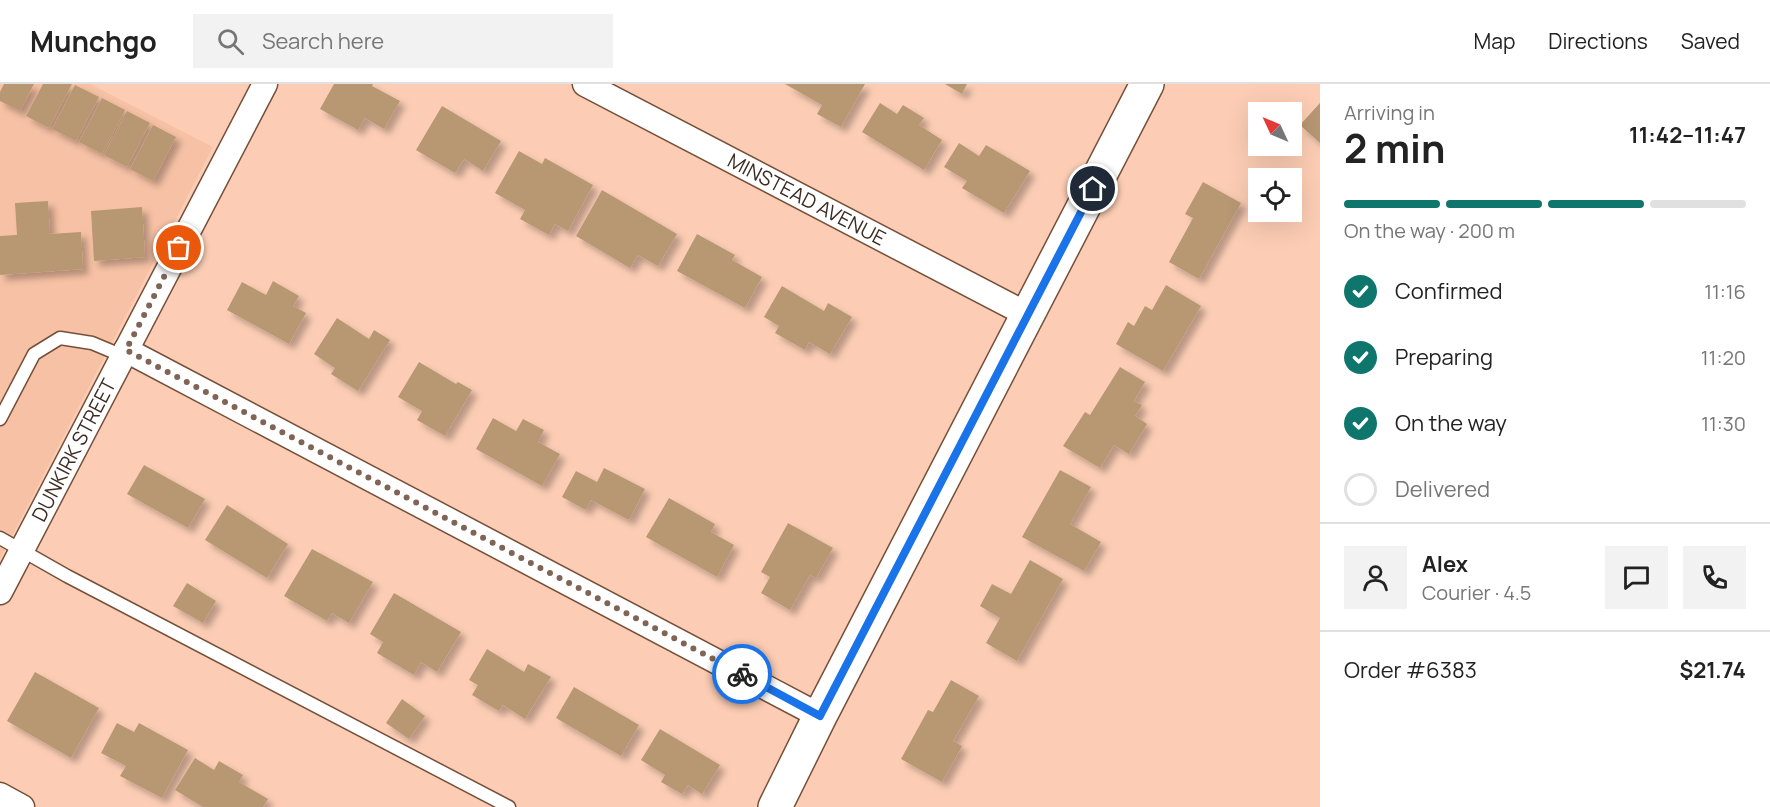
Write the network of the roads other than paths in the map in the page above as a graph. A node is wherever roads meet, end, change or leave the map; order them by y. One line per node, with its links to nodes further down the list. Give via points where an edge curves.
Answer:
1 (265, 84): 5 (street, DUNKIRK STREET)
2 (585, 84): 4 (street, MINSTEAD AVENUE)
3 (1147, 84): 4 (main road)
4 (1028, 315): 10 (main road)
5 (124, 353): 6 (lane, via 60,338 34,354); 8 (street, DUNKIRK STREET); 10 (street)
6 (0, 419)
7 (0, 538): 8 (lane)
8 (22, 549): 9 (street, DUNKIRK STREET); 13 (lane, via 77,582)
9 (0, 592)
10 (820, 716): 14 (main road)
11 (0, 795): 12 (street)
12 (22, 807)
13 (509, 807)
14 (776, 807)

